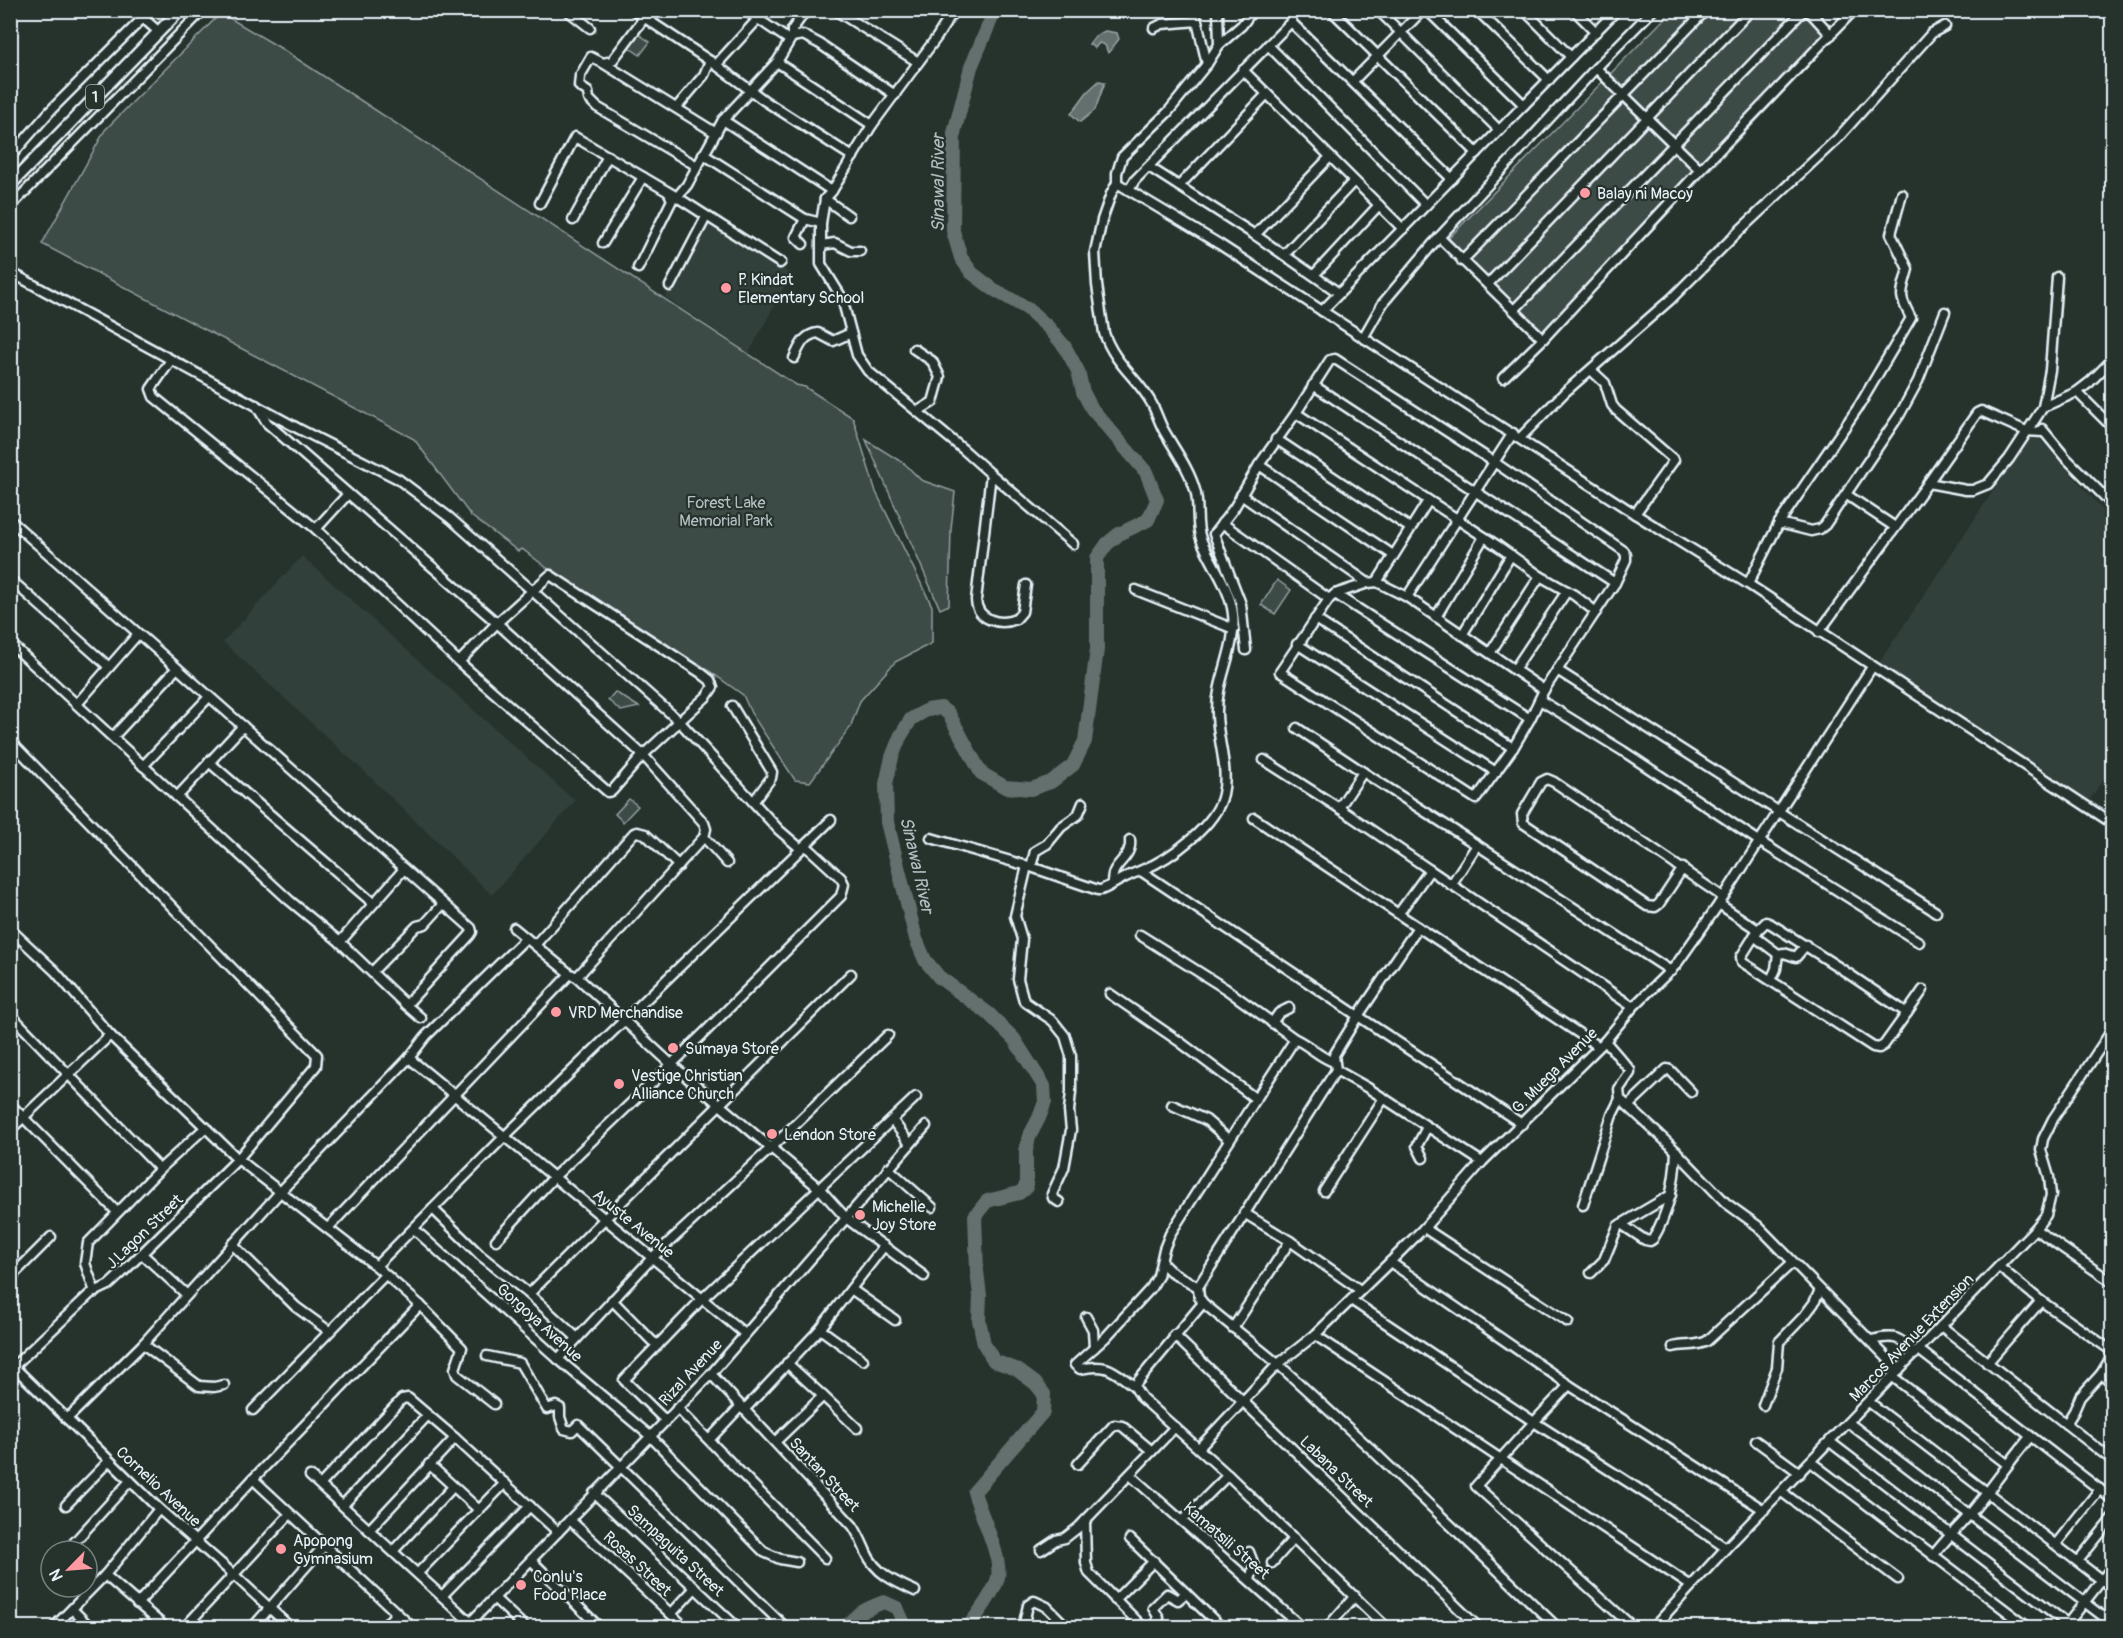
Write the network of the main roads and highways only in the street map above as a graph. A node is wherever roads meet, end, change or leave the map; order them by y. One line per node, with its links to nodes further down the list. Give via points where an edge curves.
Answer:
1 (180, 10): 2 (main road, 1)
2 (10, 184)

